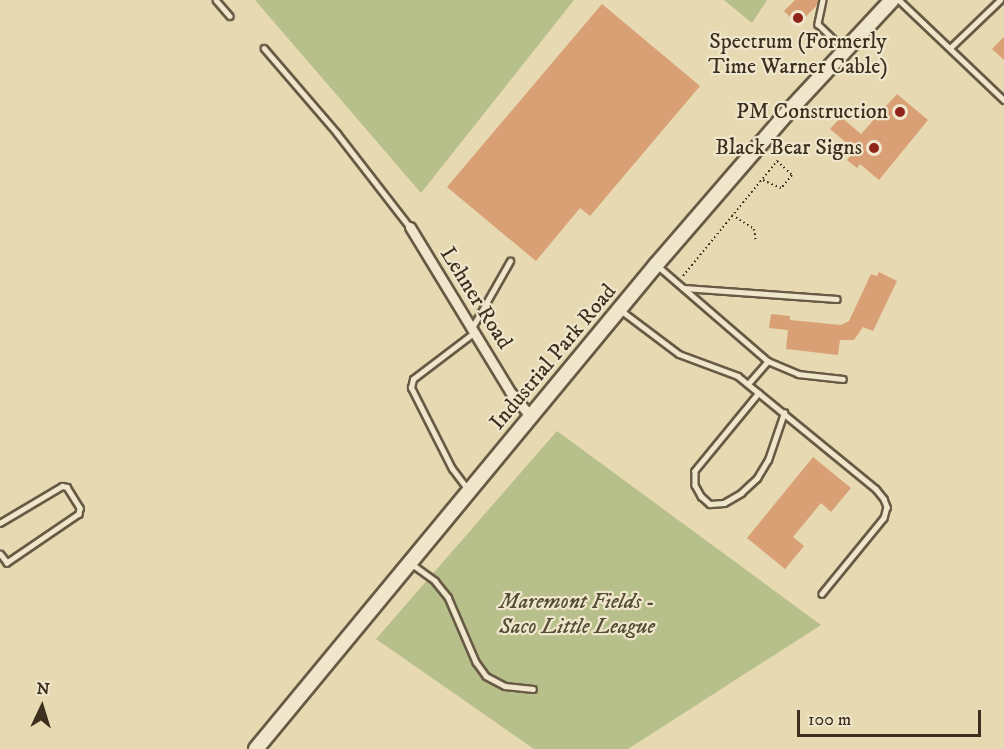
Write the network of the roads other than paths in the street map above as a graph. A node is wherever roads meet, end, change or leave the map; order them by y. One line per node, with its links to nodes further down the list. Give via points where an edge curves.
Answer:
1 (216, 0): 6 (lane)
2 (823, 0): 9 (lane, via 818,24)
3 (892, 0): 9 (main road, Industrial Park Road)
4 (899, 0): 8 (lane)
5 (1000, 0): 8 (lane)
6 (230, 16)
7 (264, 48): 11 (lane)
8 (950, 48): 10 (lane)
9 (845, 50): 13 (main road, Industrial Park Road)
10 (1004, 100)
11 (410, 227): 17 (street, Lehner Road)
12 (510, 261): 17 (lane)
13 (657, 265): 14 (lane); 16 (main road, Industrial Park Road)
14 (684, 288): 15 (lane); 18 (lane)
15 (837, 299)
16 (620, 309): 20 (lane, via 679,354 728,370); 23 (main road, Industrial Park Road)
17 (473, 330): 23 (street, Lehner Road, via 511,393); 24 (lane, via 413,378 411,388 452,469)
18 (768, 361): 19 (lane, via 798,374); 20 (lane)
19 (843, 379)
20 (748, 384): 21 (lane)
21 (759, 393): 22 (lane); 22 (lane, via 695,471 695,485 710,504 724,503 741,494 757,478 768,460)
22 (784, 413): 28 (lane, via 876,489 887,507 884,518)
23 (531, 417): 24 (main road, Industrial Park Road)
24 (469, 492): 27 (main road, Industrial Park Road)
25 (0, 523): 26 (lane, via 62,486 67,487 80,508 79,514 7,563)
26 (0, 554)
27 (410, 562): 29 (lane, via 448,597 486,676 505,686); 30 (main road, Industrial Park Road)
28 (822, 594)
29 (533, 689)
30 (256, 749)

